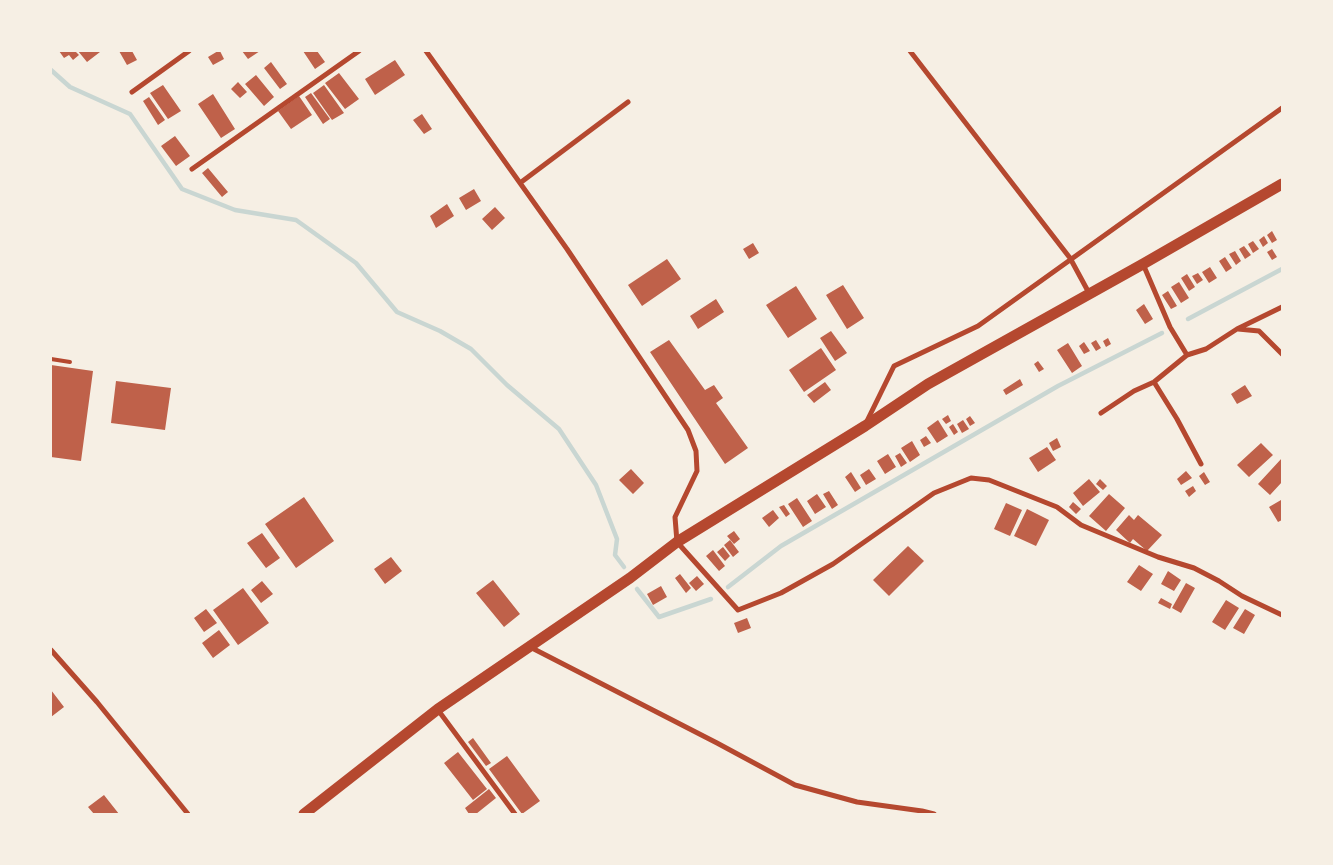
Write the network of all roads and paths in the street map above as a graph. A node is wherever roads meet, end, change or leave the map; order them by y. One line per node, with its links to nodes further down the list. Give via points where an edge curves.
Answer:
1 (189, 51): 5 (street)
2 (359, 51): 8 (street)
3 (426, 51): 9 (street)
4 (910, 51): 11 (street)
5 (132, 92)
6 (628, 102): 9 (street)
7 (1282, 108): 11 (street)
8 (192, 169)
9 (520, 183): 24 (street, via 688,430 696,451 697,471 675,517)
10 (1282, 184): 12 (main road)
11 (1070, 258): 13 (street); 22 (street, via 978,326 894,366)
12 (1143, 264): 13 (main road); 17 (street, via 1170,327)
13 (1089, 294): 22 (main road, via 928,384)
14 (1282, 307): 15 (street)
15 (1237, 329): 16 (street, via 1259,331); 17 (street, via 1206,349)
16 (1282, 354)
17 (1187, 355): 20 (street)
18 (51, 359): 19 (lane)
19 (70, 362)
20 (1154, 382): 21 (street); 23 (street)
21 (1101, 412)
22 (865, 426): 24 (main road)
23 (1201, 464)
24 (677, 542): 25 (street, via 738,610 781,593 833,564 934,493 971,478 989,480 1057,507 1081,525 1113,539 1194,568); 26 (main road)
25 (1282, 615)
26 (530, 647): 28 (main road); 32 (street, via 795,785 857,802)
27 (51, 650): 29 (street)
28 (438, 709): 30 (main road); 31 (street)
29 (188, 814)
30 (304, 814)
31 (515, 814)
32 (934, 814)

